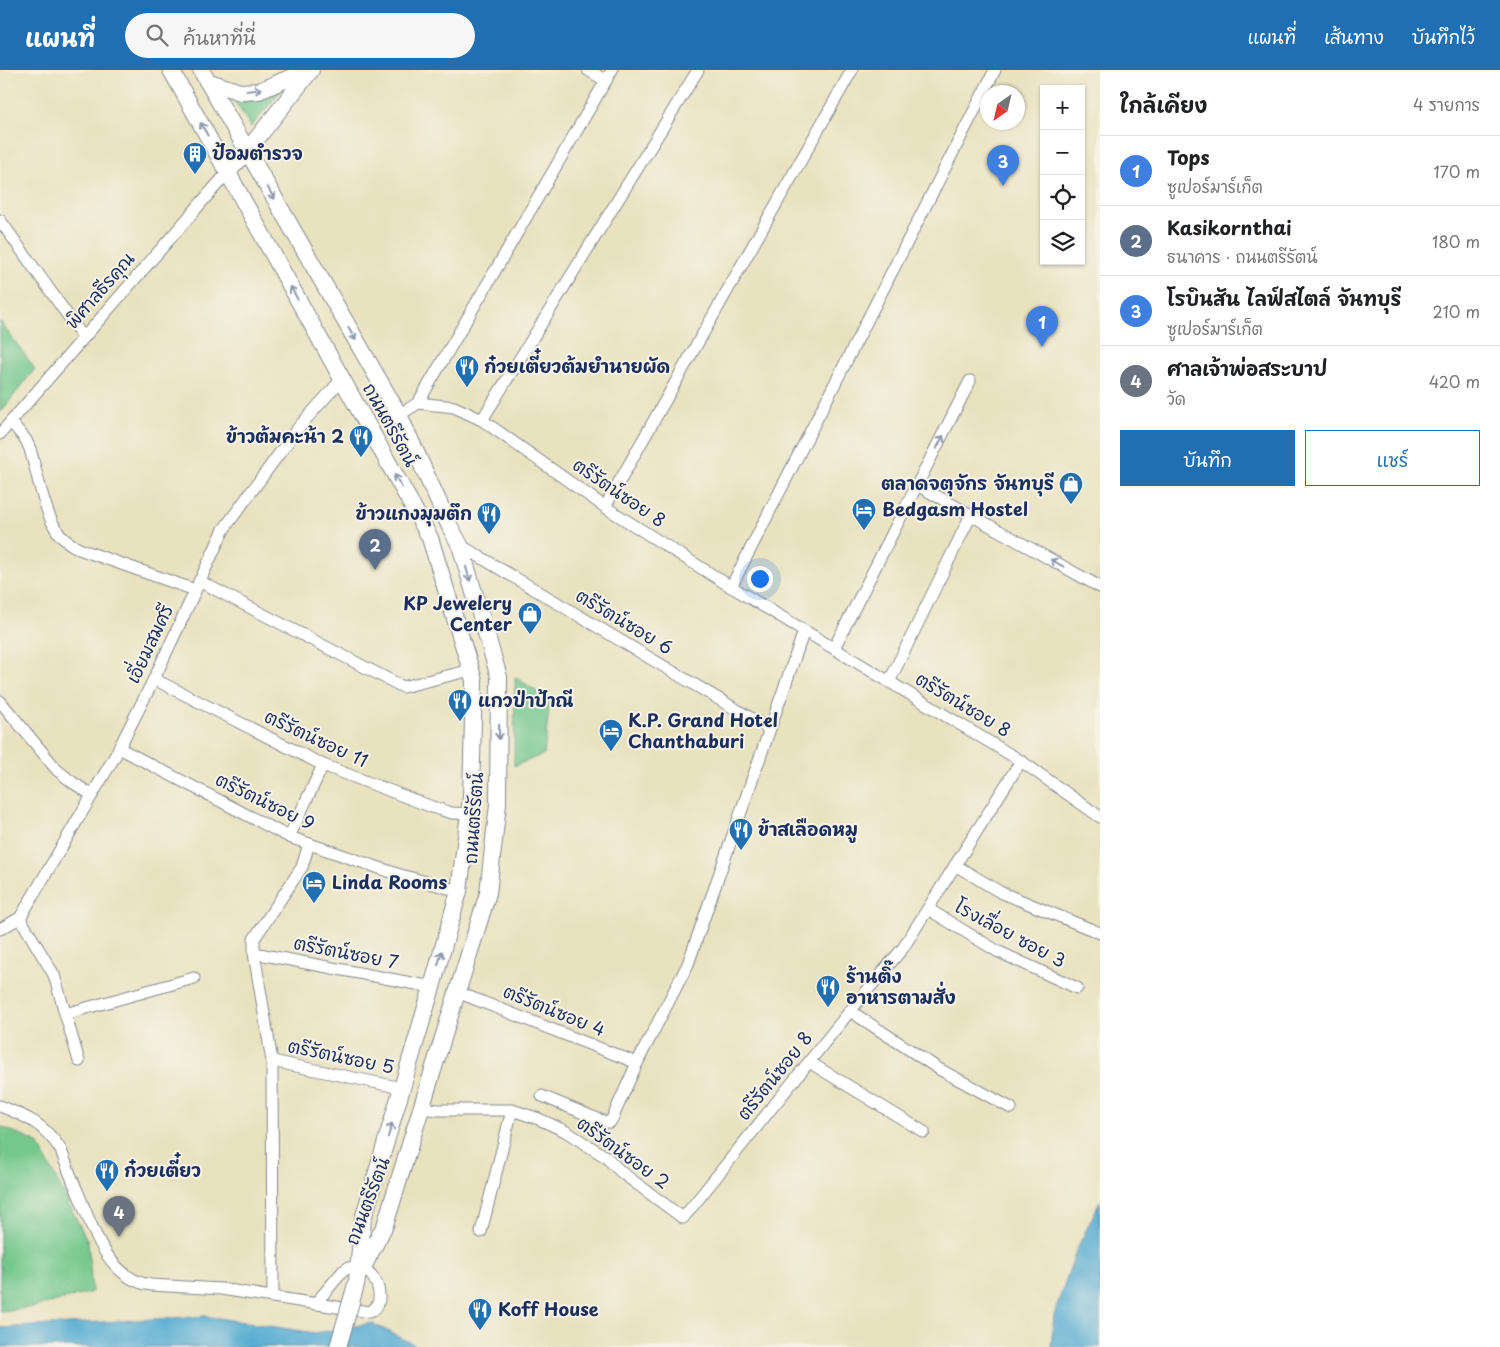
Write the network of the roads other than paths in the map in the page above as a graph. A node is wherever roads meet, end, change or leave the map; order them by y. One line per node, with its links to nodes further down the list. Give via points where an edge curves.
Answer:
1 (171, 70): 11 (main road, ถนนตรีรัตน์, one-way to 1)
2 (309, 70): 8 (main road, one-way to 2, via 240,92 259,91); 10 (main road)
3 (588, 70): 9 (street)
4 (612, 70): 9 (street)
5 (698, 70): 18 (street)
6 (852, 70): 22 (street)
7 (995, 70): 26 (street)
8 (204, 75): 10 (main road, ถนนตรีรัตน์)
9 (606, 81): 16 (street)
10 (247, 150): 11 (main road); 17 (main road, ถนนตรีรัตน์, one-way to 17)
11 (228, 172): 13 (street, พิศาลธีรคุณ); 14 (main road, ถนนตรีรัตน์, one-way to 11)
12 (0, 220): 13 (street)
13 (83, 337): 19 (street, พิศาลธีรคุณ)
14 (342, 379): 25 (street, เอี่ยมสมศรี, via 298,428 224,529); 30 (main road, ถนนตรีรัตน์, one-way to 14, via 430,538)
15 (970, 382): 21 (street, one-way to 15)
16 (418, 403): 17 (street); 18 (street, ตรีรัตน์ซอย 8, via 454,407)
17 (399, 415): 24 (main road, ถนนตรีรัตน์)
18 (482, 420): 22 (street, ตรีรัตน์ซอย 8)
19 (10, 422): 20 (street, พิศาลธีรคุณ); 25 (street, via 30,448 50,519 68,543)
20 (0, 434)
21 (917, 485): 23 (street); 29 (street)
22 (605, 507): 26 (street, ตรีรัตน์ซอย 8)
23 (971, 515): 27 (street, one-way to 23); 32 (street)
24 (460, 545): 34 (street, ตรีรัตน์ซอย 6); 53 (main road, ถนนตรีรัตน์, one-way to 53, via 499,676 498,804 488,893)
25 (197, 585): 30 (street, via 403,686); 31 (street, เอี่ยมสมศรี)
26 (731, 587): 28 (street, ตรีรัตน์ซอย 8)
27 (1100, 587)
28 (804, 631): 29 (street, ตรีรัตน์ซอย 8); 34 (street)
29 (834, 648): 32 (street, ตรีรัตน์ซอย 8)
30 (471, 670): 39 (main road, ถนนตรีรัตน์, via 474,680)
31 (154, 679): 35 (street, เอี่ยมสมศรี); 37 (street, ตรีรัตน์ซอย 11)
32 (889, 682): 36 (street, ตรีรัตน์ซอย 8)
33 (0, 701): 38 (street, via 56,770)
34 (769, 729): 59 (street, via 688,964)
35 (119, 748): 38 (street, เอี่ยมสมศรี); 41 (street, ตรีรัตน์ซอย 9)
36 (1021, 761): 40 (street); 43 (street, ตรีรัตน์ซอย 8)
37 (323, 764): 39 (street, ตรีรัตน์ซอย 11, via 432,807); 41 (street)
38 (92, 795): 46 (street, เอี่ยมสมศรี)
39 (470, 814): 44 (main road, ถนนตรีรัตน์)
40 (1100, 817)
41 (289, 837): 42 (street, ตรีรัตน์ซอย 9)
42 (310, 844): 44 (street, ตรีรัตน์ซอย 9); 49 (street, via 302,867 254,939)
43 (955, 866): 45 (street, ตรีรัตน์ซอย 8); 48 (street, via 1000,892)
44 (459, 891): 51 (main road, ถนนตรีรัตน์, one-way to 44)
45 (928, 909): 52 (street, โรงเลื่อย ซอย 3, via 997,951); 54 (street, ตรีรัตน์ซอย 8, via 903,948)
46 (20, 918): 47 (street); 55 (street, via 54,975)
47 (0, 929)
48 (1100, 933)
49 (254, 953): 51 (street, ตรีรัตน์ซอย 7); 56 (street)
50 (194, 978): 55 (street)
51 (432, 987): 60 (main road, ถนนตรีรัตน์)
52 (1077, 988)
53 (458, 992): 59 (street, ตรีรัตน์ซอย 4); 63 (main road, ถนนตรีรัตน์)
54 (850, 1011): 58 (street, ตรีรัตน์ซอย 8); 64 (street, via 939,1069)
55 (66, 1014): 57 (street)
56 (272, 1060): 60 (street, ตรีรัตน์ซอย 5); 70 (street)
57 (79, 1061)
58 (809, 1062): 66 (street); 67 (street, ตรีรัตน์ซอย 8)
59 (637, 1063): 61 (street, via 610,1122)
60 (402, 1088): 69 (main road, ถนนตรีรัตน์, one-way to 60, via 363,1219)
61 (542, 1096)
62 (0, 1106): 70 (street, via 37,1123 52,1137 61,1150 97,1241 133,1281 151,1286 199,1287)
63 (421, 1108): 65 (street, ตรีรัตน์ซอย 2); 69 (main road, ถนนตรีรัตน์, via 385,1225)
64 (1011, 1108)
65 (512, 1110): 67 (street, ตรีรัตน์ซอย 2, via 565,1131 606,1157); 68 (street)
66 (924, 1132)
67 (683, 1218)
68 (481, 1232)
69 (358, 1276): 71 (street, via 348,1268 343,1271); 71 (street, via 373,1277 378,1287 378,1303 374,1311); 72 (main road, ถนนตรีรัตน์, bridge)
70 (273, 1297): 71 (street)
71 (315, 1304)
72 (338, 1347)

